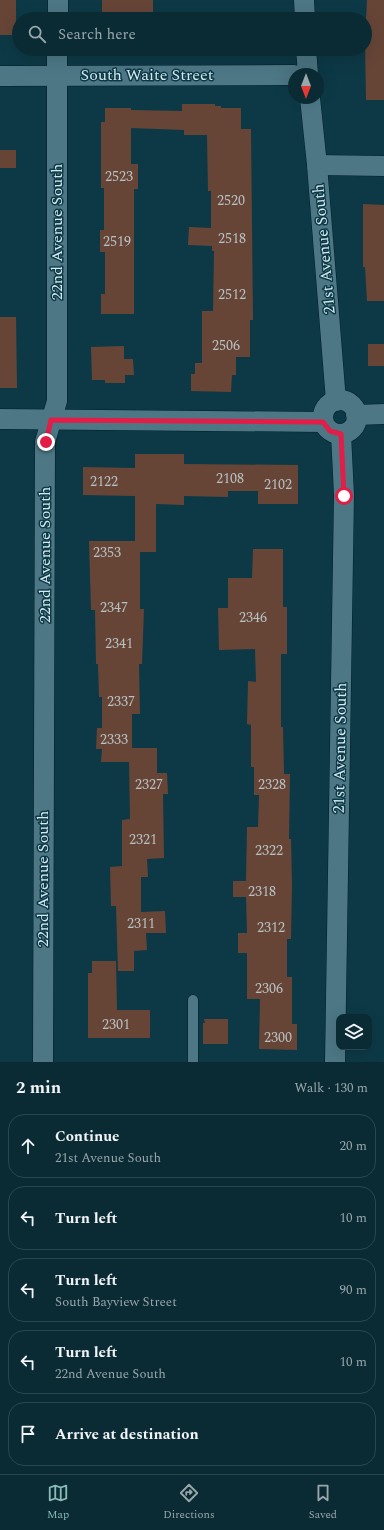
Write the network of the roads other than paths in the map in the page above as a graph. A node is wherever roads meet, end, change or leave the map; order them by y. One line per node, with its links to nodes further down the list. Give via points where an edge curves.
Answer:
1 (58, 0): 3 (street)
2 (304, 0): 4 (street)
3 (58, 12)
4 (305, 12)
5 (57, 56): 8 (street, 22nd Avenue South)
6 (307, 56): 7 (street)
7 (308, 68)
8 (57, 75): 9 (street, South Waite Street); 10 (street, South Waite Street); 18 (street, 22nd Avenue South, via 57,401)
9 (288, 75)
10 (0, 76)
11 (311, 104): 12 (street, 21st Avenue South)
12 (317, 165): 13 (street); 14 (street, 21st Avenue South)
13 (384, 166)
14 (336, 400): 16 (street, via 351,405); 19 (street, via 324,411)
15 (384, 414): 16 (street)
16 (356, 415): 20 (street, via 351,429)
17 (0, 420): 18 (street)
18 (51, 420): 19 (street); 22 (street, 22nd Avenue South, via 46,442)
19 (323, 422): 20 (street, via 330,431)
20 (341, 434): 24 (street, 21st Avenue South, via 344,496)
21 (193, 1000): 23 (lane)
22 (42, 1062)
23 (193, 1062)
24 (335, 1062)

